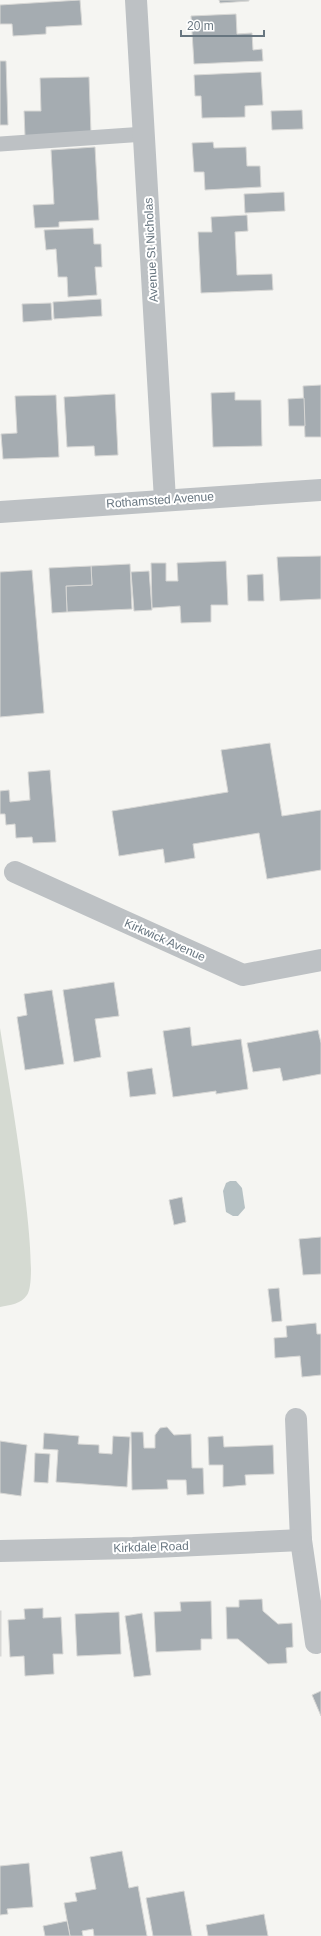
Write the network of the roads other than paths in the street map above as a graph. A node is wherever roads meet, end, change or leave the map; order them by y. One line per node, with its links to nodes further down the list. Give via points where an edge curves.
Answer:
1 (136, 0): 2 (street, Avenue St Nicholas)
2 (145, 134): 3 (lane); 5 (street, Avenue St Nicholas)
3 (0, 144)
4 (321, 490): 5 (street, Rothamsted Avenue)
5 (165, 500): 6 (street, Rothamsted Avenue)
6 (0, 512)
7 (15, 872): 8 (street, Kirkwick Avenue, via 243,975)
8 (321, 960)
9 (296, 1419): 10 (street)
10 (301, 1540): 11 (street, Kirkdale Road); 12 (street)
11 (0, 1551)
12 (316, 1643)

